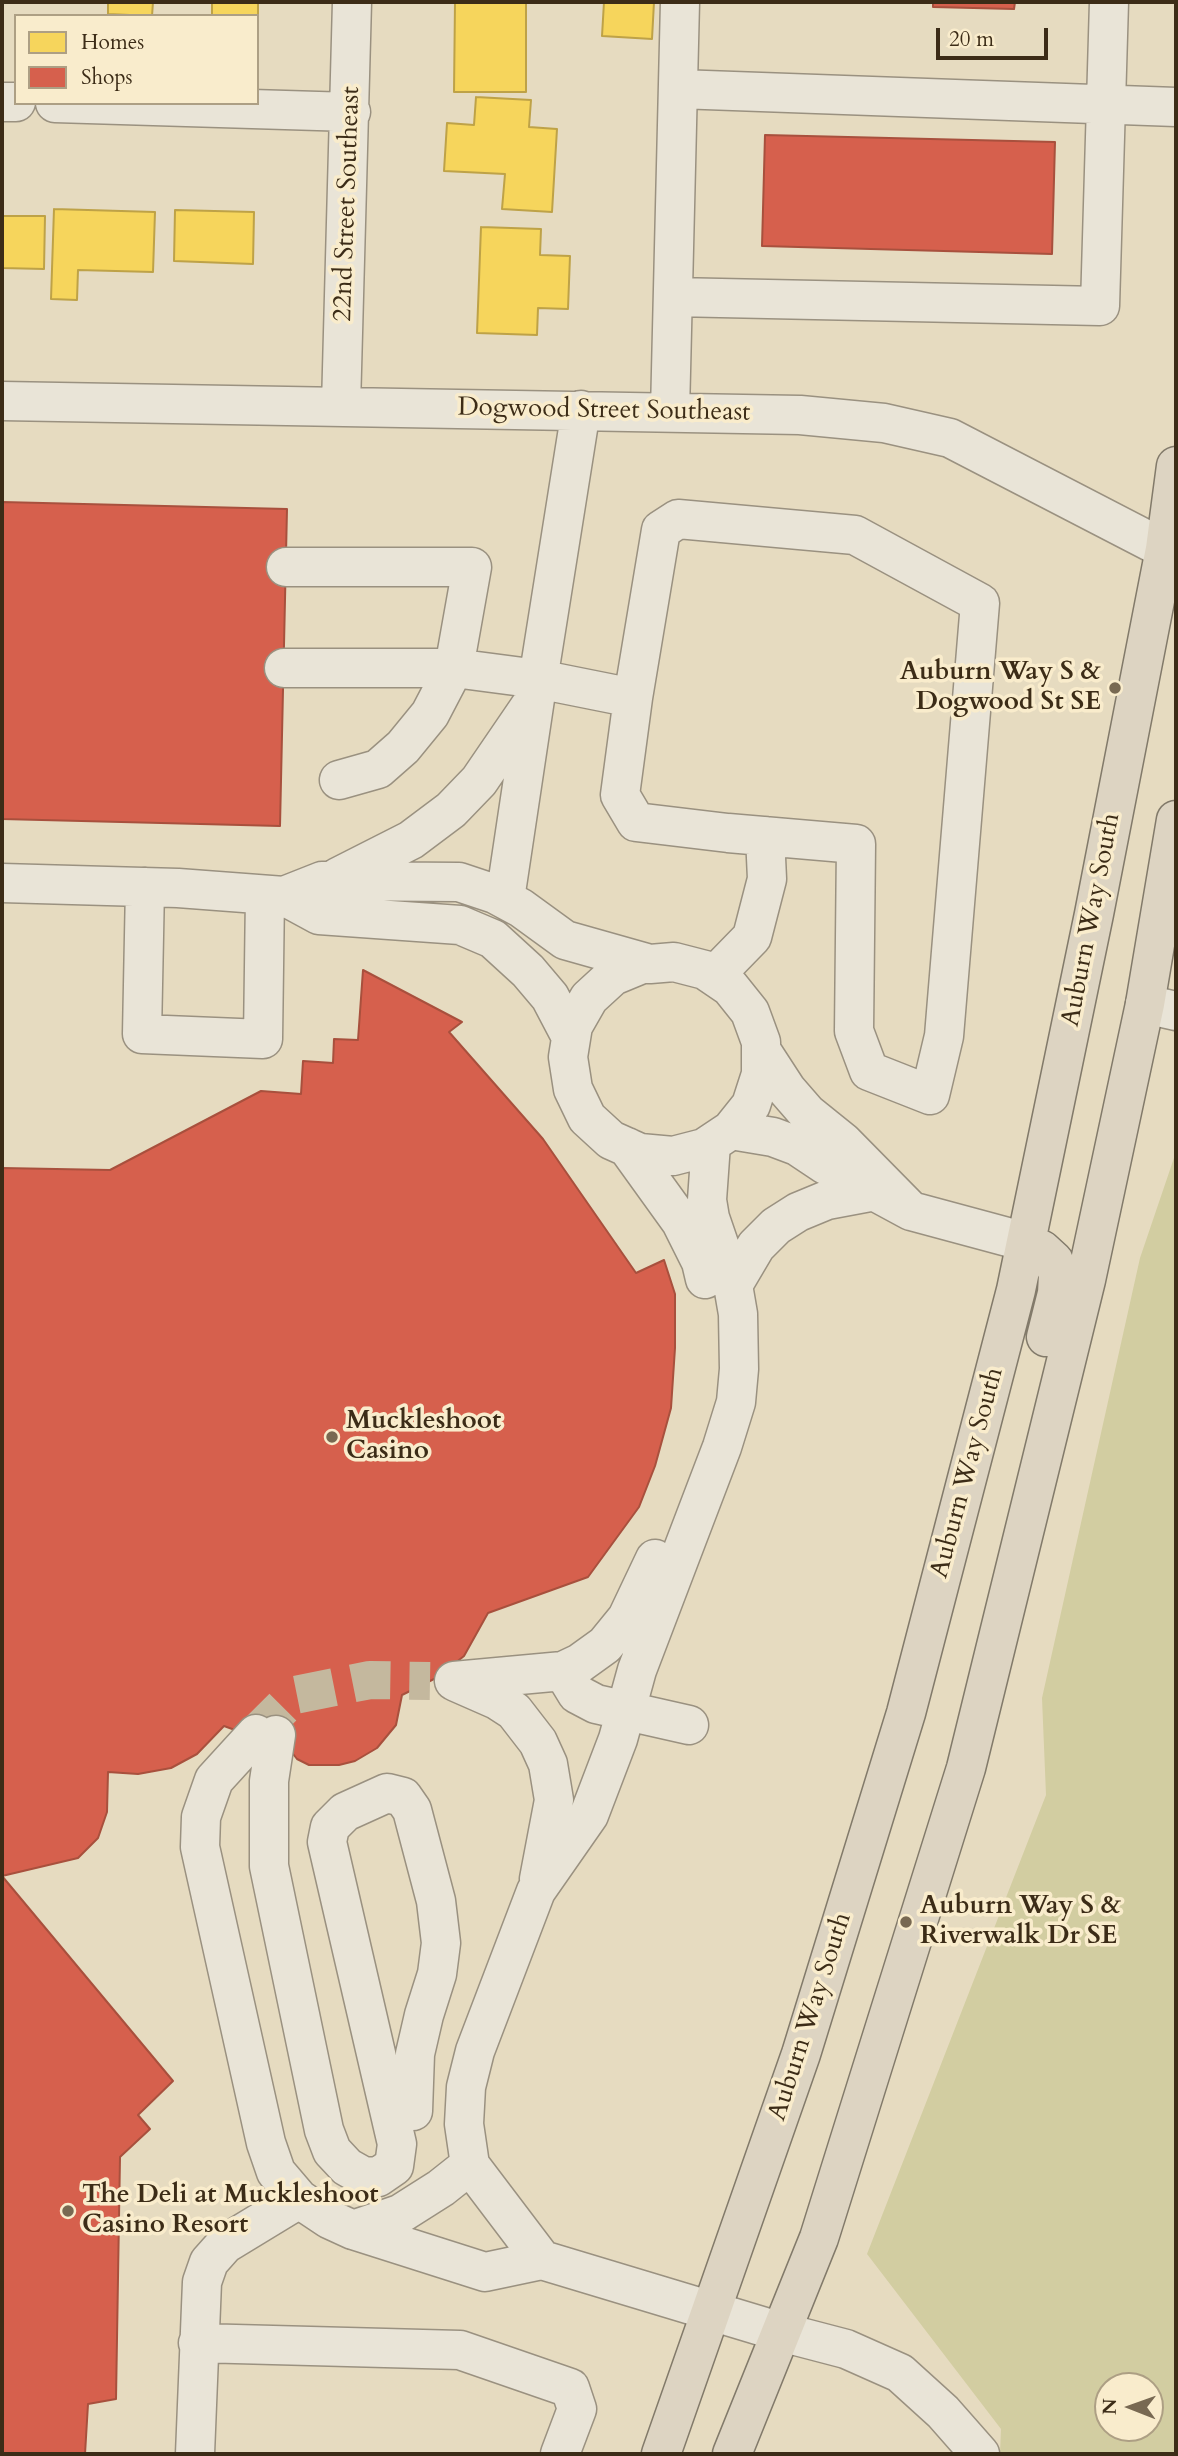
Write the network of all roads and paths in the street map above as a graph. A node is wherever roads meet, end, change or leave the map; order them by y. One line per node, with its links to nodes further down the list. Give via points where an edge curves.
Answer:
1 (352, 2): 8 (street, 22nd Street Southeast)
2 (680, 2): 4 (street)
3 (1109, 2): 5 (street)
4 (678, 89): 5 (street); 9 (street)
5 (1106, 103): 7 (street); 9 (street, via 1100,306)
6 (121, 105): 8 (street)
7 (1176, 107)
8 (351, 112): 11 (street, 22nd Street Southeast)
9 (673, 297): 13 (street)
10 (2, 401): 11 (street, Dogwood Street Southeast)
11 (341, 406): 12 (street, Dogwood Street Southeast)
12 (581, 410): 13 (street, Dogwood Street Southeast); 19 (street)
13 (670, 412): 15 (street, Dogwood Street Southeast, via 800,415 884,423 950,438)
14 (1176, 466): 15 (main road, Auburn Way South)
15 (1171, 552): 38 (main road, Auburn Way South)
16 (286, 567): 18 (street, via 472,567)
17 (284, 668): 18 (street)
18 (454, 668): 19 (street); 21 (street, via 430,714 403,747 378,769)
19 (536, 689): 20 (street); 24 (street, via 479,781 451,810 411,840); 28 (street)
20 (633, 698): 23 (street, via 620,795 636,822); 23 (street, via 660,530 678,519 855,535 980,603 944,1036 930,1095 869,1071 855,1031 856,844)
21 (339, 780)
22 (1176, 820): 31 (main road)
23 (765, 836): 30 (street, via 767,879 752,937)
24 (331, 881): 27 (street); 28 (street, via 459,882)
25 (2, 883): 26 (street)
26 (145, 887): 27 (street); 27 (street, via 142,1034 263,1039)
27 (274, 896): 32 (street, via 319,915 460,925 493,939 550,997)
28 (505, 899): 29 (street, via 565,940)
29 (650, 964): 30 (street, via 674,962); 32 (street, via 613,976 589,998)
30 (714, 976): 33 (street, via 730,987 750,1012)
31 (1161, 1007): 40 (main road, via 1086,1280)
32 (571, 1037): 35 (street, via 571,1079 587,1118 611,1140)
33 (761, 1049): 34 (street, via 761,1074 751,1105); 37 (street, via 807,1113)
34 (721, 1137): 35 (street, via 704,1148 673,1156); 36 (street, via 773,1137); 39 (street, via 707,1200)
35 (627, 1147): 41 (street, via 681,1222 701,1262 712,1307 716,1373 712,1406 644,1586 627,1618 605,1645)
36 (875, 1191): 37 (street); 39 (street, via 827,1200 776,1226 756,1246)
37 (911, 1211): 38 (street)
38 (1026, 1242): 40 (main road, via 1054,1261 1058,1275 1006,1511 1006,1559); 51 (main road, Auburn Way South, via 905,1713 801,2054)
39 (733, 1284): 42 (street, via 738,1314 736,1402)
40 (1014, 1574): 52 (main road, via 958,1794 819,2238)
41 (563, 1671): 42 (street, via 577,1694); 44 (street, via 442,1681 497,1700 514,1711 548,1764 554,1800)
42 (626, 1712): 43 (street); 44 (street, via 589,1815)
43 (689, 1725)
44 (536, 1891): 46 (street, via 475,2051)
45 (402, 2112): 45 (street, via 327,1842 330,1828 345,1812 387,1793 403,1797 412,1810 436,1901 441,1943); 46 (street); 48 (street, via 394,2165 378,2177 363,2176 347,2167 332,2151 269,1866 266,1735 214,1780 201,1817 200,1847 266,2143 276,2172)
46 (465, 2112): 47 (street)
47 (470, 2165): 49 (street, via 400,2214); 50 (street)
48 (299, 2199): 49 (street); 53 (street, via 225,2244 209,2262 202,2282)
49 (353, 2230): 50 (street, via 485,2272)
50 (542, 2260): 51 (street)
51 (711, 2311): 52 (street); 56 (main road, Auburn Way South)
52 (781, 2332): 57 (main road); 58 (street, via 846,2349 900,2373)
53 (198, 2343): 54 (street); 55 (street, via 460,2350 570,2388 577,2409)
54 (195, 2454)
55 (560, 2454)
56 (661, 2454)
57 (732, 2454)
58 (980, 2454)

